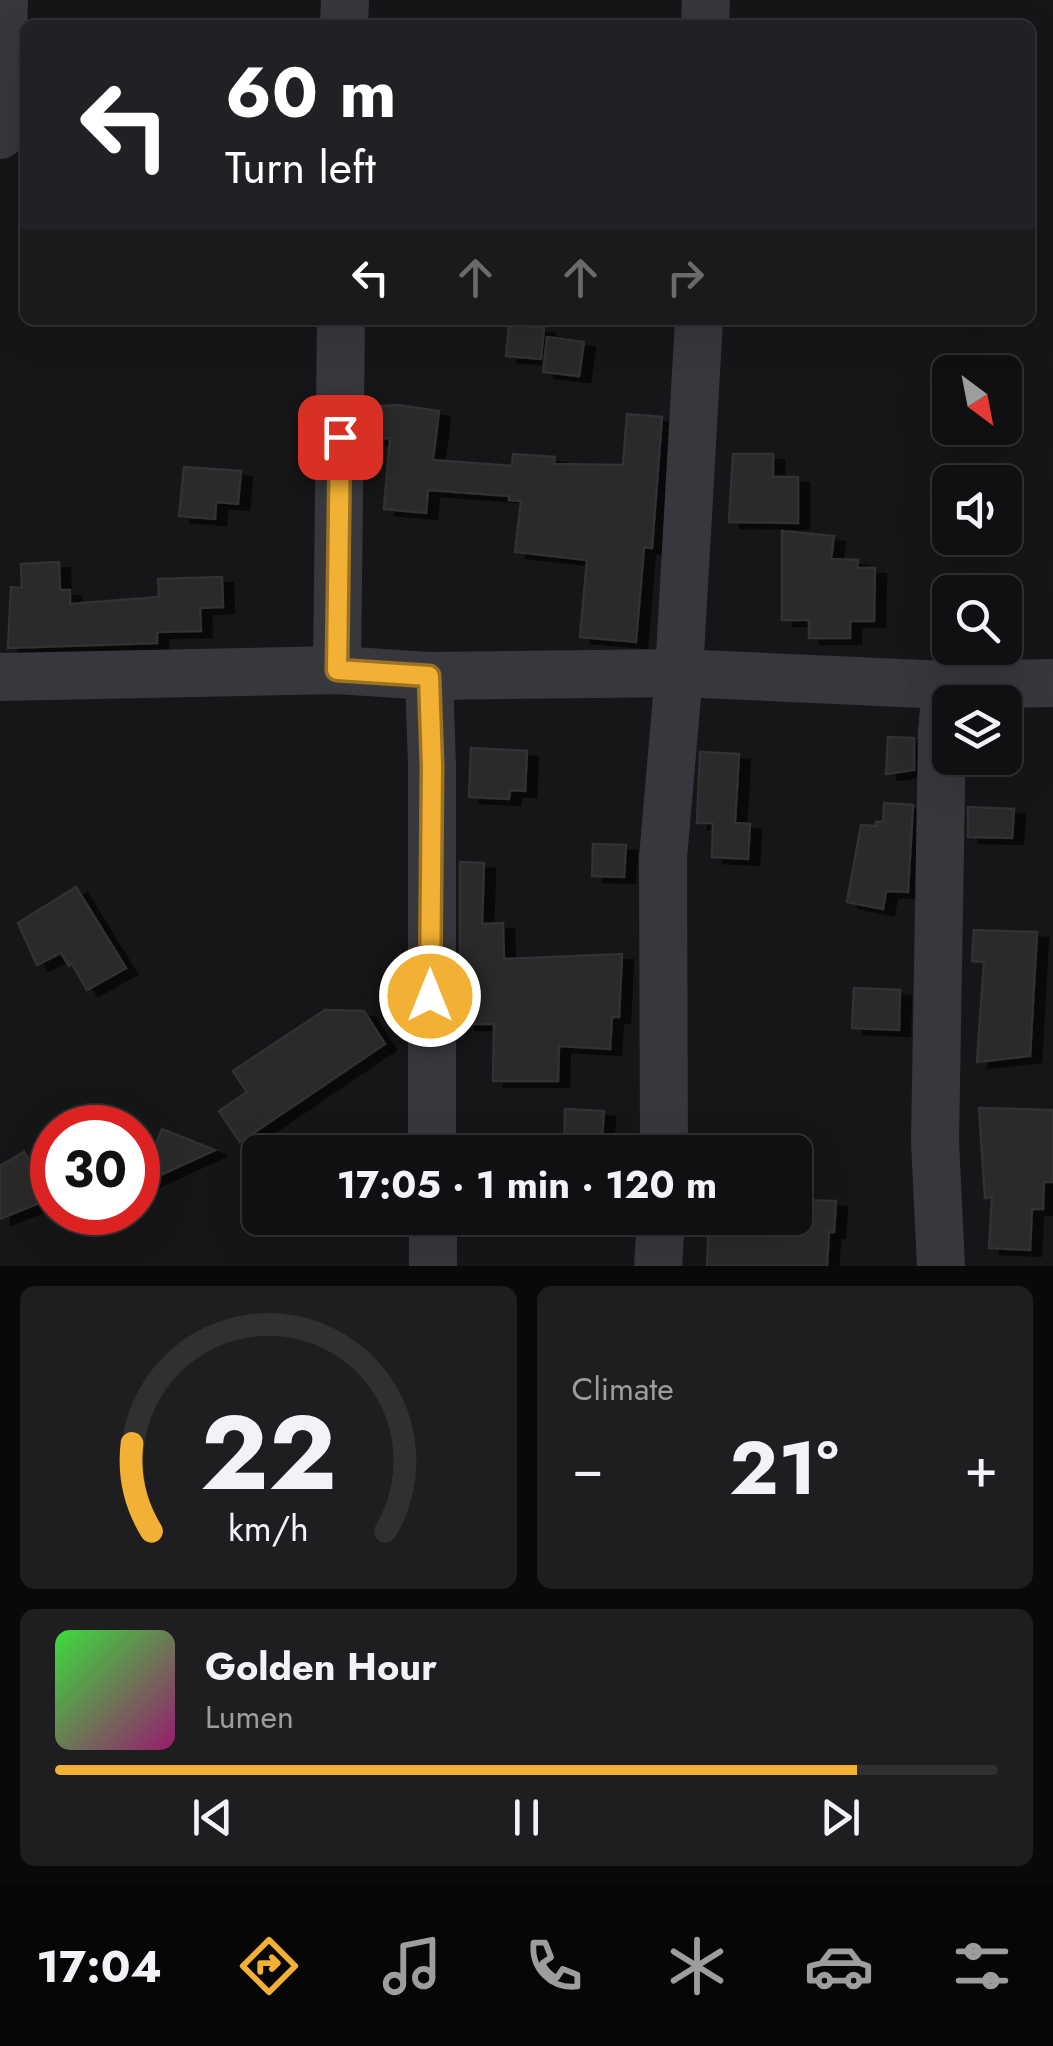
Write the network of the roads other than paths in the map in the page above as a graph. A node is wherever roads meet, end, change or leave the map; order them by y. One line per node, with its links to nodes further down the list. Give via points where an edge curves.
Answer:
1 (4, 0): 2 (street)
2 (0, 134)
3 (341, 325): 5 (street)
4 (699, 325): 6 (street)
5 (337, 670): 7 (street); 8 (street)
6 (679, 673): 7 (street); 10 (street); 13 (street, via 664,858)
7 (429, 676): 12 (street)
8 (0, 677)
9 (1053, 683): 10 (street)
10 (946, 685)
11 (941, 775): 18 (street, via 935,1142)
12 (432, 1135)
13 (664, 1135)
14 (433, 1235): 16 (street)
15 (660, 1235): 17 (street)
16 (433, 1266)
17 (658, 1266)
18 (942, 1266)

